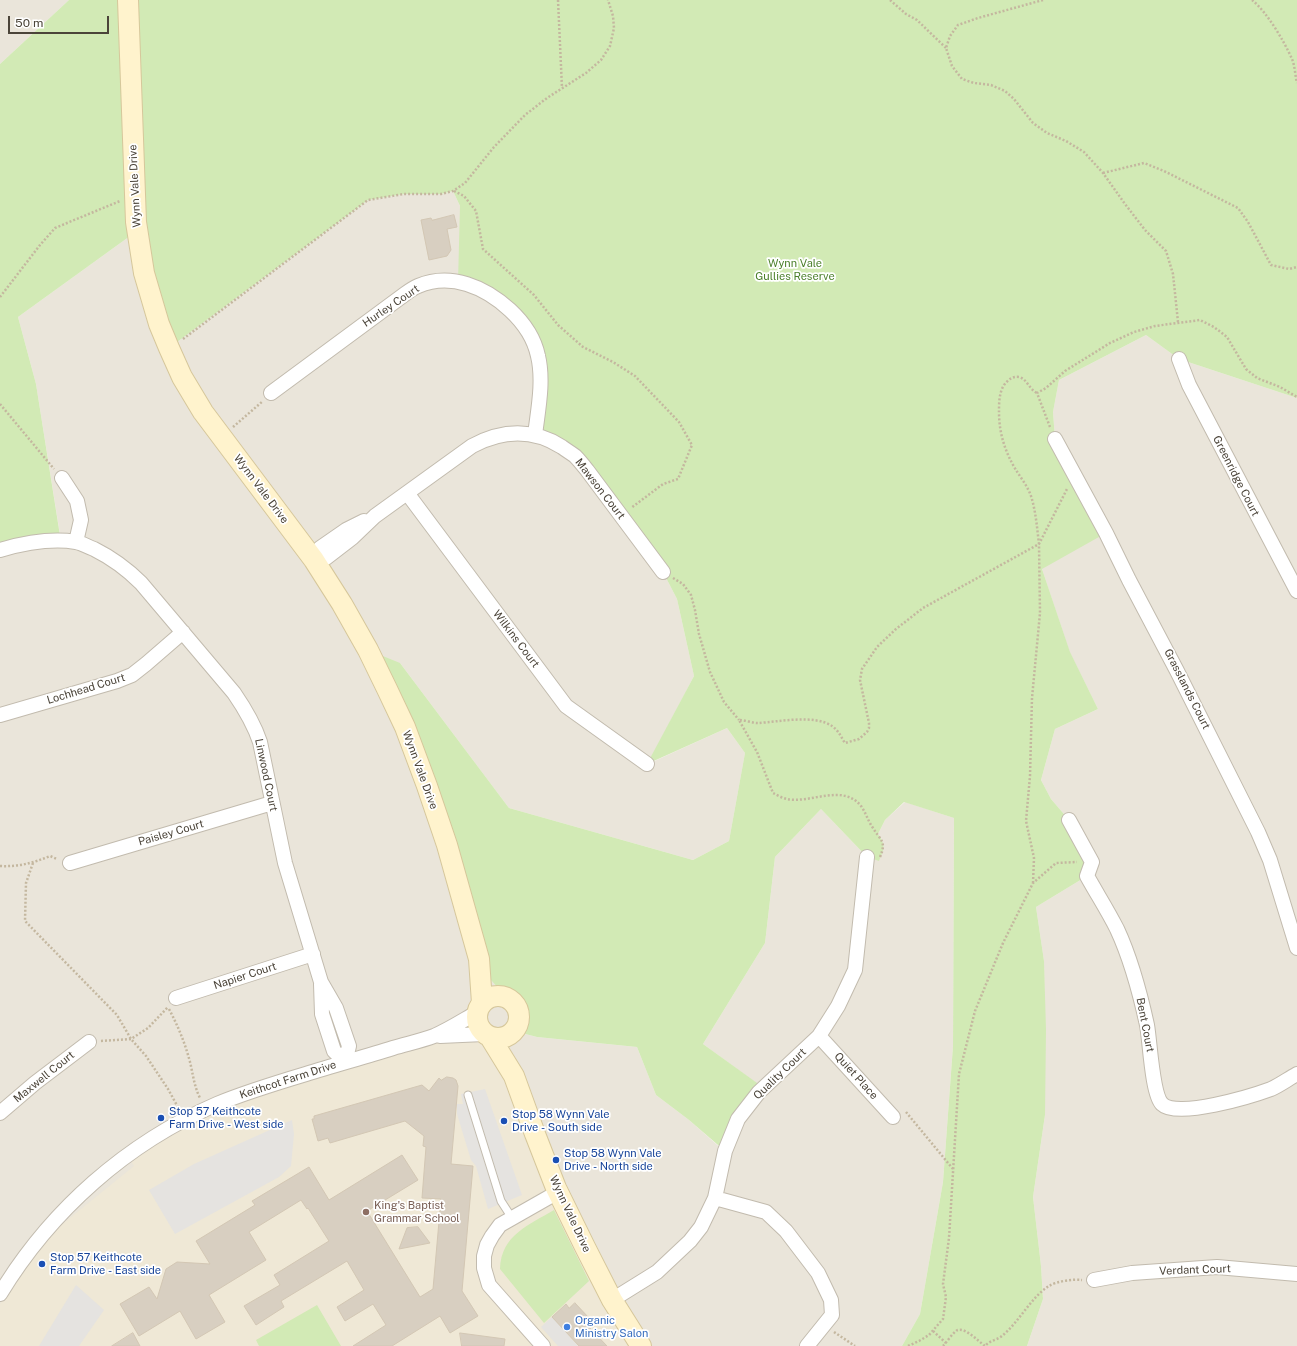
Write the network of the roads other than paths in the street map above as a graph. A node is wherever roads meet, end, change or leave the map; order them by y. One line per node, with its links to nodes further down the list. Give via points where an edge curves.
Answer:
1 (128, 0): 10 (main road, Wynn Vale Drive, via 134,196 139,245 148,290 159,324 192,394 209,420)
2 (1179, 359): 12 (street, Greenridge Court, via 1189,385)
3 (271, 393): 4 (street, Hurley Court, via 418,286 453,281 494,296 516,316 534,340 539,357 540,382)
4 (535, 435): 7 (street, Mawson Court, via 503,434 485,439); 11 (street, Mawson Court, via 551,440 574,456)
5 (1055, 439): 20 (street, Grasslands Court, via 1177,670 1258,832 1270,860)
6 (62, 478): 8 (street, via 77,501 80,513)
7 (407, 493): 10 (street, Mawson Court, via 375,516 326,558); 15 (street, Wilkins Court, via 566,706)
8 (76, 542): 9 (street, Linwood Court, via 43,541); 13 (street, Linwood Court, via 111,558 127,569)
9 (0, 550)
10 (314, 560): 22 (main road, Wynn Vale Drive, via 368,650 405,727 447,845)
11 (663, 572)
12 (1297, 591)
13 (183, 632): 14 (street, Lochhead Court, via 132,675); 16 (street, Linwood Court, via 234,693 254,725 264,757)
14 (0, 715)
15 (647, 764)
16 (272, 803): 19 (street, Paisley Court); 21 (street, Linwood Court, via 285,863)
17 (1069, 820): 32 (street, Bent Court, via 1092,862 1087,876 1125,948 1147,1025 1156,1092 1162,1104 1173,1110 1218,1105 1271,1089)
18 (867, 857): 29 (street, Quality Court, via 855,970 838,1006)
19 (70, 862)
20 (1297, 948)
21 (313, 954): 24 (street, Napier Court); 31 (street, Linwood Court, via 321,982 336,1008 349,1046)
22 (479, 959): 23 (main road, Wynn Vale Drive); 25 (main road, Wynn Vale Drive)
23 (506, 998): 25 (main road, via 493,996); 26 (main road, via 518,1009 519,1021)
24 (172, 1002)
25 (479, 1008): 27 (street, Keithcot Farm Drive); 28 (main road, via 477,1025)
26 (514, 1031): 28 (main road, via 503,1038); 33 (main road, Wynn Vale Drive)
27 (433, 1036): 28 (street, Keithcot Farm Drive); 31 (street, Keithcot Farm Drive)
28 (487, 1036): 33 (main road, Wynn Vale Drive)
29 (819, 1036): 36 (street, Quiet Place); 38 (street, Quality Court, via 759,1092 738,1119 724,1151)
30 (89, 1042): 35 (street, Maxwell Court)
31 (345, 1062): 42 (street, Keithcot Farm Drive, via 254,1090 206,1109 127,1155 91,1184 49,1227 28,1252)
32 (1297, 1074)
33 (514, 1076): 37 (main road, Wynn Vale Drive)
34 (468, 1096): 39 (lane, via 501,1201)
35 (0, 1113)
36 (893, 1117)
37 (558, 1192): 39 (street); 43 (main road, Wynn Vale Drive)
38 (715, 1198): 43 (street, Quality Court, via 701,1227 690,1241 657,1272); 46 (street, via 766,1212 786,1231 818,1273 831,1300 832,1315)
39 (512, 1218): 44 (street, via 500,1225 492,1236 484,1256 484,1268 489,1285)
40 (1297, 1274): 41 (street, Verdant Court, via 1217,1267 1132,1273)
41 (1094, 1280)
42 (0, 1294)
43 (612, 1300): 45 (main road, Wynn Vale Drive)
44 (543, 1346)
45 (640, 1346)
46 (807, 1346)

